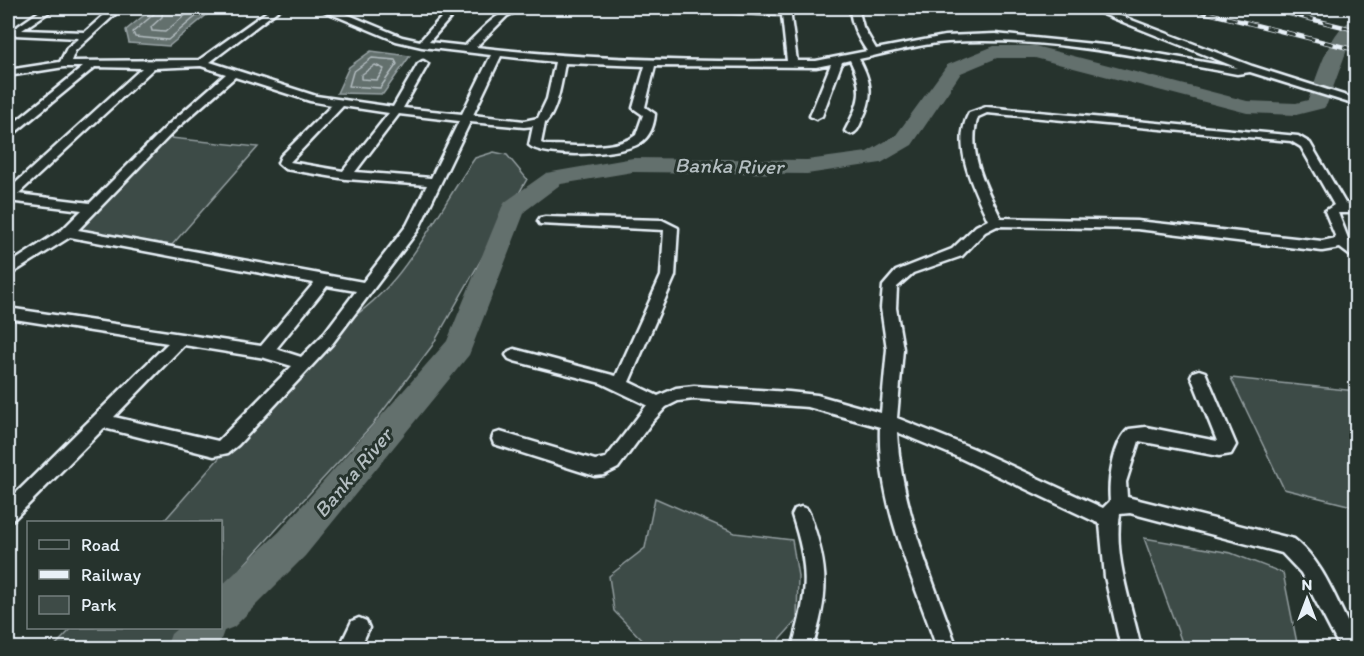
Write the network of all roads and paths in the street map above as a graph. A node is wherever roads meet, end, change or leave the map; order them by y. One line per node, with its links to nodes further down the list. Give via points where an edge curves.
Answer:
1 (50, 8): 12 (street, via 17,33)
2 (117, 8): 12 (street)
3 (278, 8): 20 (street)
4 (325, 8): 10 (street)
5 (455, 8): 13 (street)
6 (519, 8): 14 (street, via 504,14)
7 (701, 8): 11 (street)
8 (854, 8): 16 (street, via 858,29)
9 (1093, 8): 27 (street)
10 (343, 10): 13 (street, via 399,39)
11 (788, 10): 24 (street)
12 (86, 35): 22 (street)
13 (422, 45): 14 (street)
14 (467, 50): 15 (street)
15 (497, 53): 18 (street); 34 (street)
16 (874, 54): 17 (street); 27 (street, via 945,39 995,37 1113,49 1237,71)
17 (854, 58): 19 (street); 36 (street, via 866,85 866,101)
18 (561, 60): 21 (street); 35 (street, via 552,99)
19 (837, 62): 24 (street); 33 (street)
20 (202, 63): 26 (street); 28 (street)
21 (651, 63): 24 (street); 35 (street, via 639,108 650,118 636,141 619,146 545,149 536,145)
22 (64, 64): 25 (street); 29 (street)
23 (423, 64): 32 (street)
24 (792, 64)
25 (92, 65): 26 (street); 37 (street)
26 (151, 65): 40 (street)
27 (1248, 68): 30 (street)
28 (235, 72): 31 (street, via 291,93); 41 (street, via 172,127)
29 (8, 74)
30 (1356, 102)
31 (340, 103): 32 (street); 38 (street, via 284,163)
32 (396, 111): 34 (street); 38 (street)
33 (816, 116)
34 (466, 119): 35 (street); 39 (street)
35 (539, 123)
36 (850, 131)
37 (8, 134)
38 (346, 175): 39 (street)
39 (436, 182): 50 (street, via 413,227)
40 (8, 197): 41 (street)
41 (93, 207): 45 (street)
42 (1349, 208): 44 (street, via 1306,145 1294,138 986,110 973,115 967,124 967,140 981,190); 46 (street, via 1331,211)
43 (545, 221): 57 (street, via 662,224 671,228 668,276)
44 (996, 222): 46 (street, via 1137,225 1322,246); 60 (street, via 973,233 950,256 902,274 891,284 888,294 895,349)
45 (68, 232): 48 (street); 49 (street)
46 (1342, 242): 47 (street)
47 (1356, 255)
48 (8, 271)
49 (324, 280): 50 (street); 53 (street)
50 (367, 288): 55 (street)
51 (8, 313): 52 (street)
52 (181, 339): 53 (street); 59 (street)
53 (265, 352): 55 (street)
54 (514, 355): 57 (street)
55 (304, 364): 59 (street, via 222,448)
56 (1199, 376): 62 (street, via 1227,445 1219,449 1135,434 1129,438 1117,482)
57 (620, 384): 58 (street)
58 (658, 404): 60 (street, via 683,394 716,393 817,402); 61 (street, via 612,463 604,467 595,468)
59 (100, 420): 63 (street)
60 (888, 422): 62 (street); 68 (street, via 891,471 917,565)
61 (500, 438)
62 (1114, 512): 69 (street, via 1118,587); 70 (street, via 1130,505 1287,545 1312,572)
63 (8, 513)
64 (801, 515): 67 (street, via 814,550 818,580)
65 (359, 628): 66 (street)
66 (350, 648)
67 (802, 648)
68 (947, 648)
69 (1131, 648)
70 (1351, 648)

